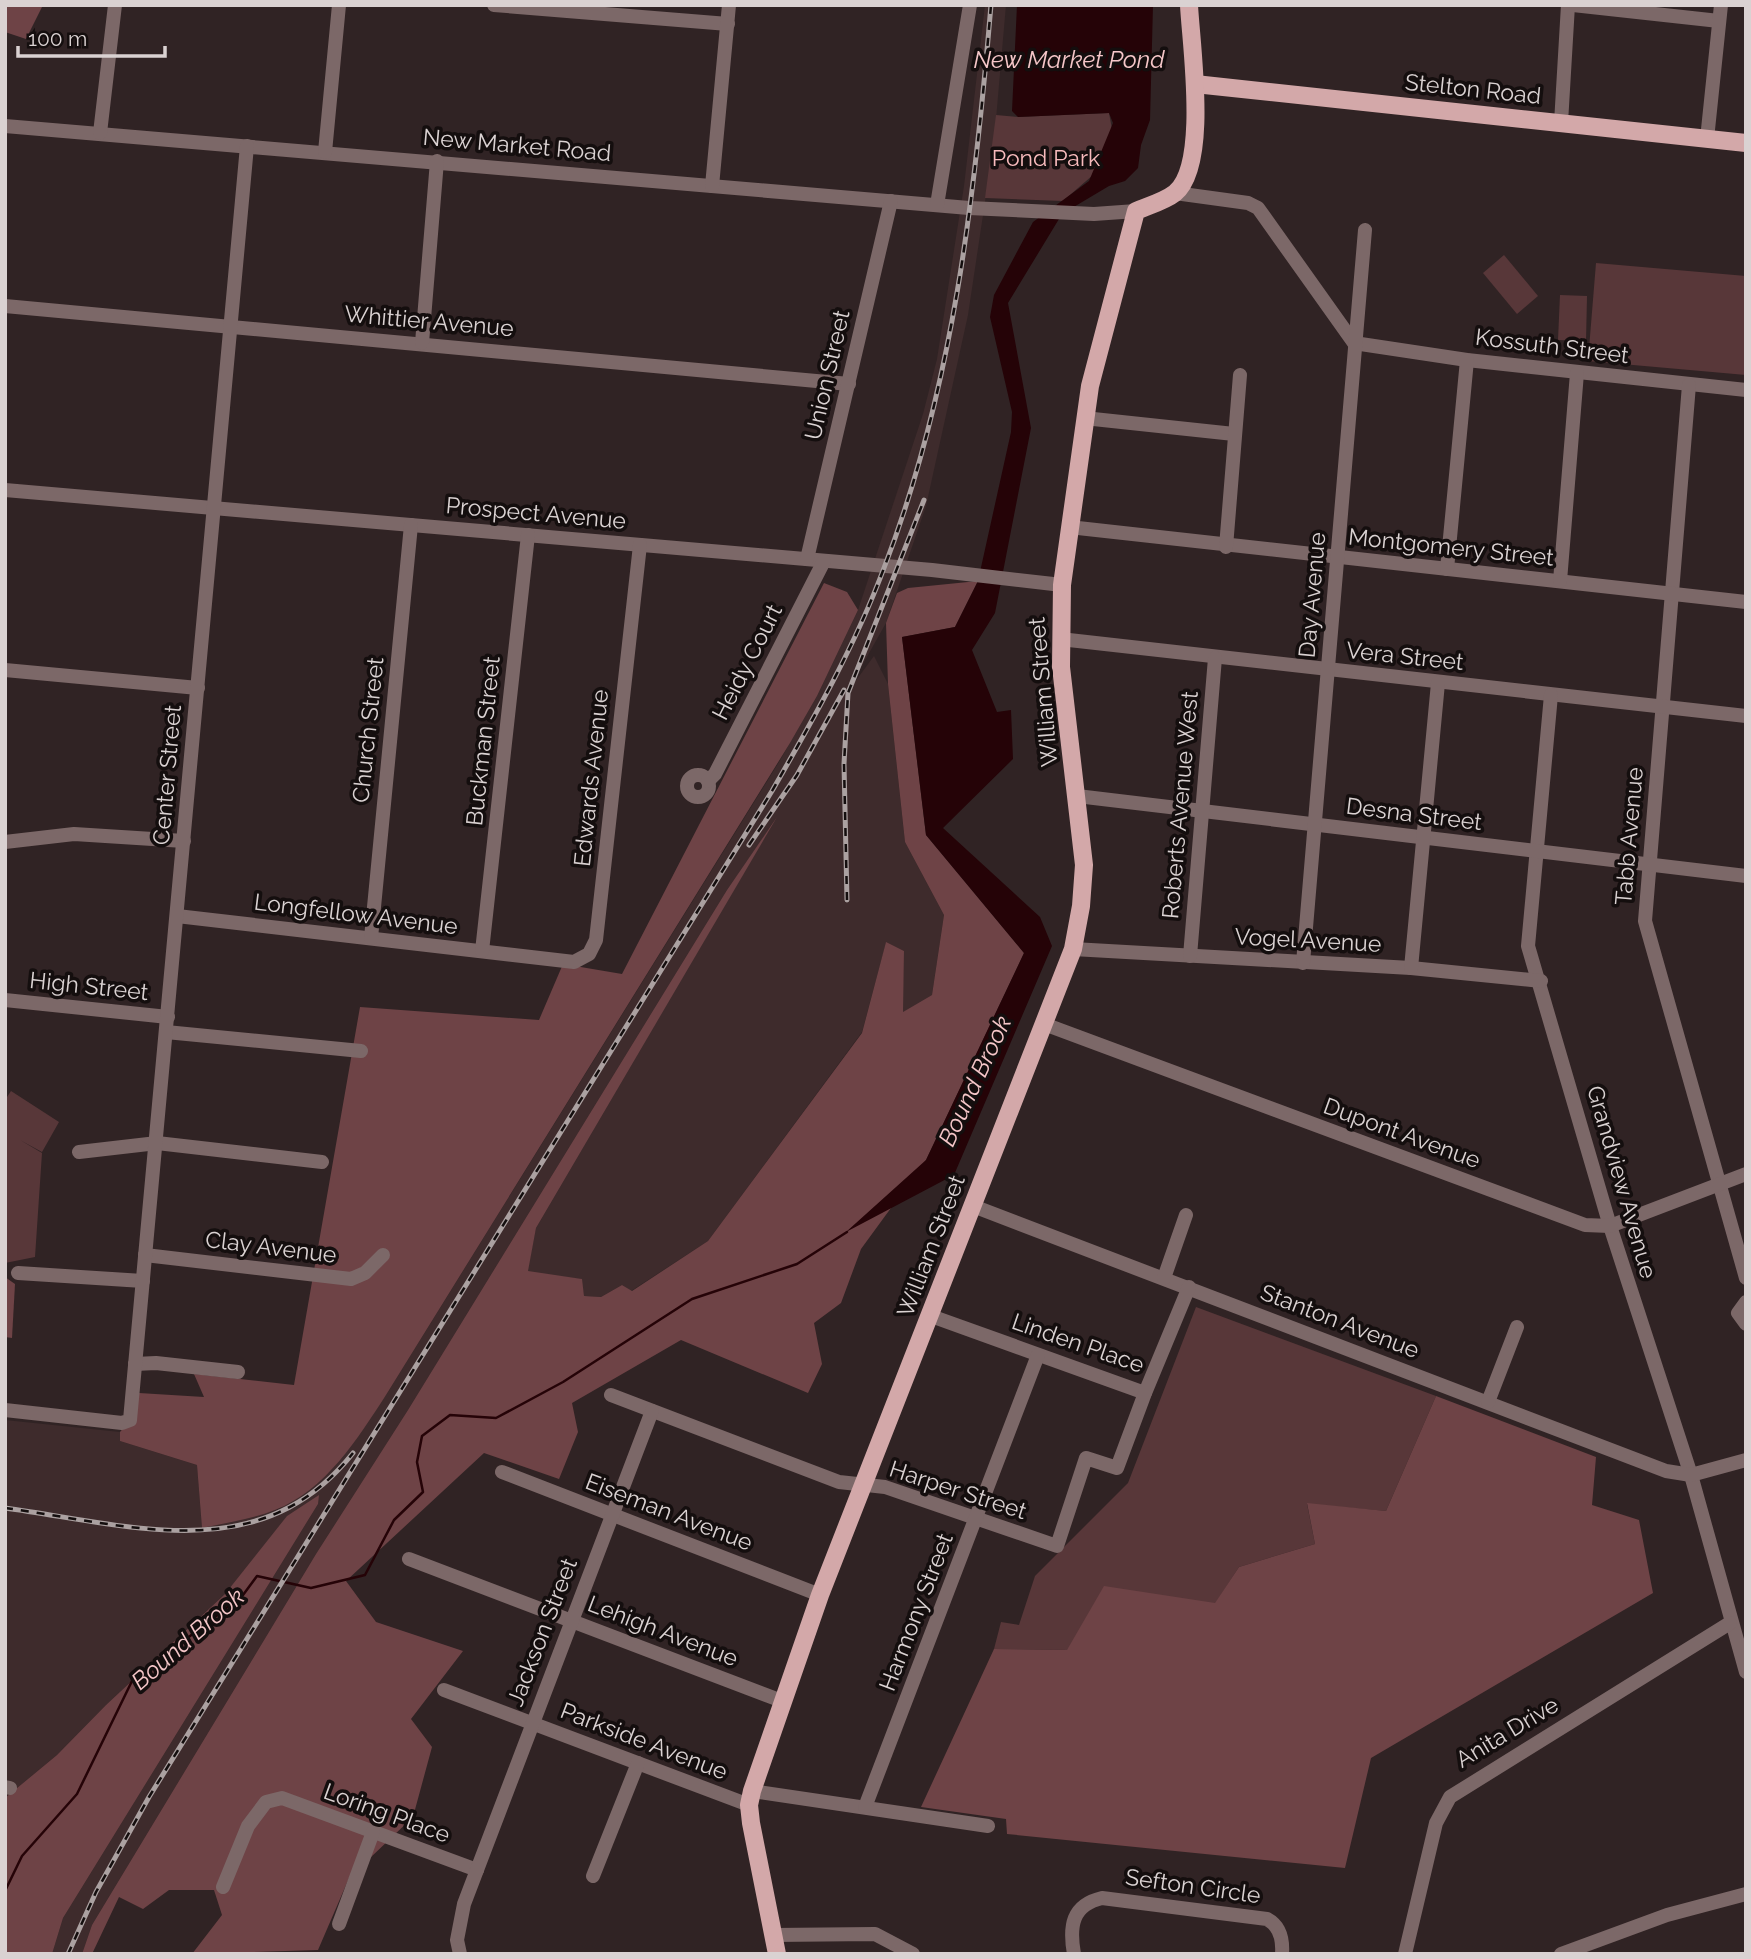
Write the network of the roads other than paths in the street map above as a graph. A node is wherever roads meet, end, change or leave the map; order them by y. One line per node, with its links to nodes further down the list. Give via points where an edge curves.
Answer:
1 (115, 5): 14 (street)
2 (339, 5): 18 (street)
3 (494, 5): 10 (street)
4 (729, 5): 10 (street)
5 (970, 5): 23 (street)
6 (1189, 5): 11 (main road)
7 (1570, 5): 9 (street); 12 (street)
8 (1721, 5): 9 (street)
9 (1719, 21): 15 (street)
10 (728, 24): 20 (street)
11 (1195, 84): 12 (main road, Stelton Road); 21 (main road, via 1191,162)
12 (1561, 123): 15 (main road, Stelton Road)
13 (5, 126): 14 (street, New Market Road)
14 (100, 133): 17 (street, New Market Road)
15 (1707, 139): 16 (main road, Stelton Road)
16 (1746, 143)
17 (247, 146): 18 (street, New Market Road); 27 (street, Center Street)
18 (325, 152): 19 (street, New Market Road)
19 (437, 161): 20 (street, New Market Road); 28 (street)
20 (712, 186): 22 (street, New Market Road)
21 (1175, 193): 24 (main road); 29 (street, via 1258,208)
22 (891, 201): 23 (street, New Market Road); 33 (street, Union Street)
23 (937, 205): 24 (street, New Market Road, via 1025,212)
24 (1136, 211): 36 (main road, William Street)
25 (1365, 230): 29 (street, Day Avenue)
26 (5, 306): 27 (street, Whittier Avenue)
27 (230, 325): 28 (street, Whittier Avenue); 39 (street, Center Street)
28 (422, 343): 33 (street, Whittier Avenue)
29 (1354, 343): 30 (street, Kossuth Street); 45 (street, Day Avenue)
30 (1467, 360): 31 (street, Kossuth Street); 48 (street)
31 (1577, 373): 34 (street, Kossuth Street); 49 (street)
32 (1240, 375): 37 (street)
33 (849, 384): 46 (street, Union Street)
34 (1689, 385): 35 (street, Kossuth Street); 51 (street, Tabb Avenue)
35 (1746, 390)
36 (1084, 418): 37 (street); 41 (main road, William Street)
37 (1234, 434): 44 (street)
38 (5, 490): 39 (street, Prospect Avenue)
39 (215, 508): 40 (street, Prospect Avenue); 58 (street, Center Street)
40 (411, 525): 42 (street, Prospect Avenue); 73 (street, Church Street)
41 (1069, 527): 44 (street, Montgomery Street); 50 (main road, William Street)
42 (528, 535): 43 (street, Prospect Avenue); 75 (street, Buckman Street)
43 (639, 545): 46 (street, Prospect Avenue); 77 (street, Edwards Avenue, via 596,940 589,954 573,962)
44 (1226, 547): 45 (street, Montgomery Street)
45 (1339, 557): 48 (street, Montgomery Street); 56 (street, Day Avenue)
46 (807, 559): 47 (street, Prospect Avenue)
47 (824, 561): 50 (street, Prospect Avenue); 62 (street, Heidy Court)
48 (1447, 569): 49 (street, Montgomery Street)
49 (1560, 582): 51 (street, Montgomery Street)
50 (1062, 584): 53 (main road, William Street)
51 (1672, 594): 52 (street, Montgomery Street); 60 (street, Tabb Avenue)
52 (1746, 602)
53 (1059, 639): 54 (street, Vera Street); 63 (main road, William Street)
54 (1214, 658): 56 (street, Vera Street); 64 (street, Roberts Avenue West)
55 (5, 670): 58 (street)
56 (1329, 671): 57 (street, Vera Street); 65 (street, Day Avenue)
57 (1438, 683): 59 (street, Vera Street); 66 (street)
58 (198, 688): 67 (street, Center Street)
59 (1551, 695): 60 (street, Vera Street); 69 (street, Grandview Avenue)
60 (1663, 707): 61 (street, Vera Street); 70 (street, Tabb Avenue)
61 (1746, 716)
62 (708, 781)
63 (1077, 796): 64 (street, Desna Street); 74 (main road, William Street, via 1084,865)
64 (1203, 813): 65 (street, Desna Street); 76 (street, Roberts Avenue West)
65 (1315, 825): 66 (street, Desna Street); 78 (street, Day Avenue)
66 (1424, 838): 69 (street, Desna Street); 79 (street)
67 (184, 841): 68 (street, via 74,834); 72 (street, Center Street)
68 (5, 842)
69 (1538, 851): 70 (street, Desna Street); 80 (street, Grandview Avenue, via 1528,946)
70 (1650, 865): 71 (street, Desna Street); 89 (street, Tabb Avenue, via 1645,921)
71 (1746, 876)
72 (177, 916): 73 (street, Longfellow Avenue); 83 (street, Center Street)
73 (371, 938): 75 (street, Longfellow Avenue)
74 (1073, 949): 76 (street, Vogel Avenue); 82 (main road, William Street)
75 (482, 951): 77 (street, Longfellow Avenue)
76 (1190, 956): 78 (street, Vogel Avenue)
77 (530, 957)
78 (1303, 964): 79 (street, Vogel Avenue)
79 (1411, 968): 80 (street, Vogel Avenue)
80 (1541, 981): 92 (street, Grandview Avenue)
81 (5, 1000): 83 (street, High Street)
82 (1044, 1024): 90 (main road, William Street); 92 (street, Dupont Avenue, via 1585,1225)
83 (167, 1025): 84 (street, High Street); 85 (street, Center Street)
84 (361, 1051)
85 (157, 1143): 86 (street); 87 (street); 93 (street, Center Street)
86 (79, 1152)
87 (322, 1162)
88 (1746, 1174): 89 (street, Dupont Avenue)
89 (1719, 1184): 92 (street, Dupont Avenue); 97 (street, Tabb Avenue)
90 (973, 1206): 96 (street, Stanton Avenue); 101 (main road, William Street)
91 (1186, 1216): 96 (street)
92 (1610, 1226): 114 (street, Grandview Avenue)
93 (145, 1255): 94 (street, Clay Avenue, via 351,1279 365,1273); 98 (street, Center Street)
94 (383, 1255)
95 (18, 1273): 98 (street)
96 (1164, 1278): 99 (street, Stanton Avenue)
97 (1746, 1278)
98 (143, 1281): 105 (street, Center Street)
99 (1189, 1287): 107 (street, Linden Place); 109 (street, Stanton Avenue)
100 (1746, 1302): 102 (street, via 1738,1313)
101 (931, 1316): 104 (street, Linden Place); 115 (main road, William Street)
102 (1746, 1324)
103 (1517, 1327): 109 (street)
104 (1038, 1355): 107 (street, Linden Place); 117 (street, Harmony Street)
105 (135, 1364): 106 (street); 110 (street, Center Street, via 130,1420 122,1423)
106 (238, 1372)
107 (1144, 1393): 117 (street, Harper Street, via 1117,1468 1086,1458 1057,1546)
108 (611, 1395): 111 (street, Harper Street)
109 (1488, 1402): 114 (street, Stanton Avenue, via 1665,1471)
110 (5, 1410)
111 (652, 1411): 115 (street, Harper Street, via 839,1482); 116 (street, Jackson Street)
112 (1746, 1460): 114 (street)
113 (502, 1472): 116 (street, Eiseman Avenue)
114 (1690, 1475): 121 (street, Grandview Avenue)
115 (865, 1484): 117 (street, Harper Street); 119 (main road, William Street)
116 (613, 1515): 119 (street, Eiseman Avenue); 120 (street, Jackson Street)
117 (976, 1521): 128 (street, Harmony Street)
118 (409, 1559): 120 (street, Lehigh Avenue)
119 (820, 1595): 124 (main road, William Street)
120 (570, 1620): 124 (street, Lehigh Avenue); 125 (street, Jackson Street)
121 (1730, 1623): 122 (street, Grandview Avenue); 142 (street, Anita Drive, via 1450,1797 1436,1824)
122 (1746, 1672)
123 (444, 1690): 125 (street, Parkside Avenue)
124 (782, 1701): 127 (main road, William Street)
125 (531, 1722): 126 (street, Parkside Avenue); 131 (street, Jackson Street)
126 (638, 1763): 127 (street, Parkside Avenue); 132 (street)
127 (750, 1798): 128 (street, Parkside Avenue); 136 (main road, William Street)
128 (865, 1807): 129 (street, Parkside Avenue)
129 (988, 1826)
130 (373, 1832): 131 (street, Loring Place); 133 (street, Loring Place, via 282,1798 266,1802 247,1826); 135 (street)
131 (477, 1870): 137 (street, Jackson Street, via 464,1904 457,1940)
132 (593, 1876)
133 (223, 1887)
134 (1746, 1894): 143 (street, via 1667,1915)
135 (339, 1924)
136 (773, 1935): 138 (main road, William Street); 139 (street, via 875,1934)
137 (460, 1954)
138 (777, 1954)
139 (914, 1954)
140 (1074, 1954): 141 (street, Sefton Circle, via 1071,1936 1076,1914 1082,1905 1102,1898 1267,1919 1275,1923 1281,1937)
141 (1282, 1954)
142 (1405, 1954)
143 (1561, 1954)

